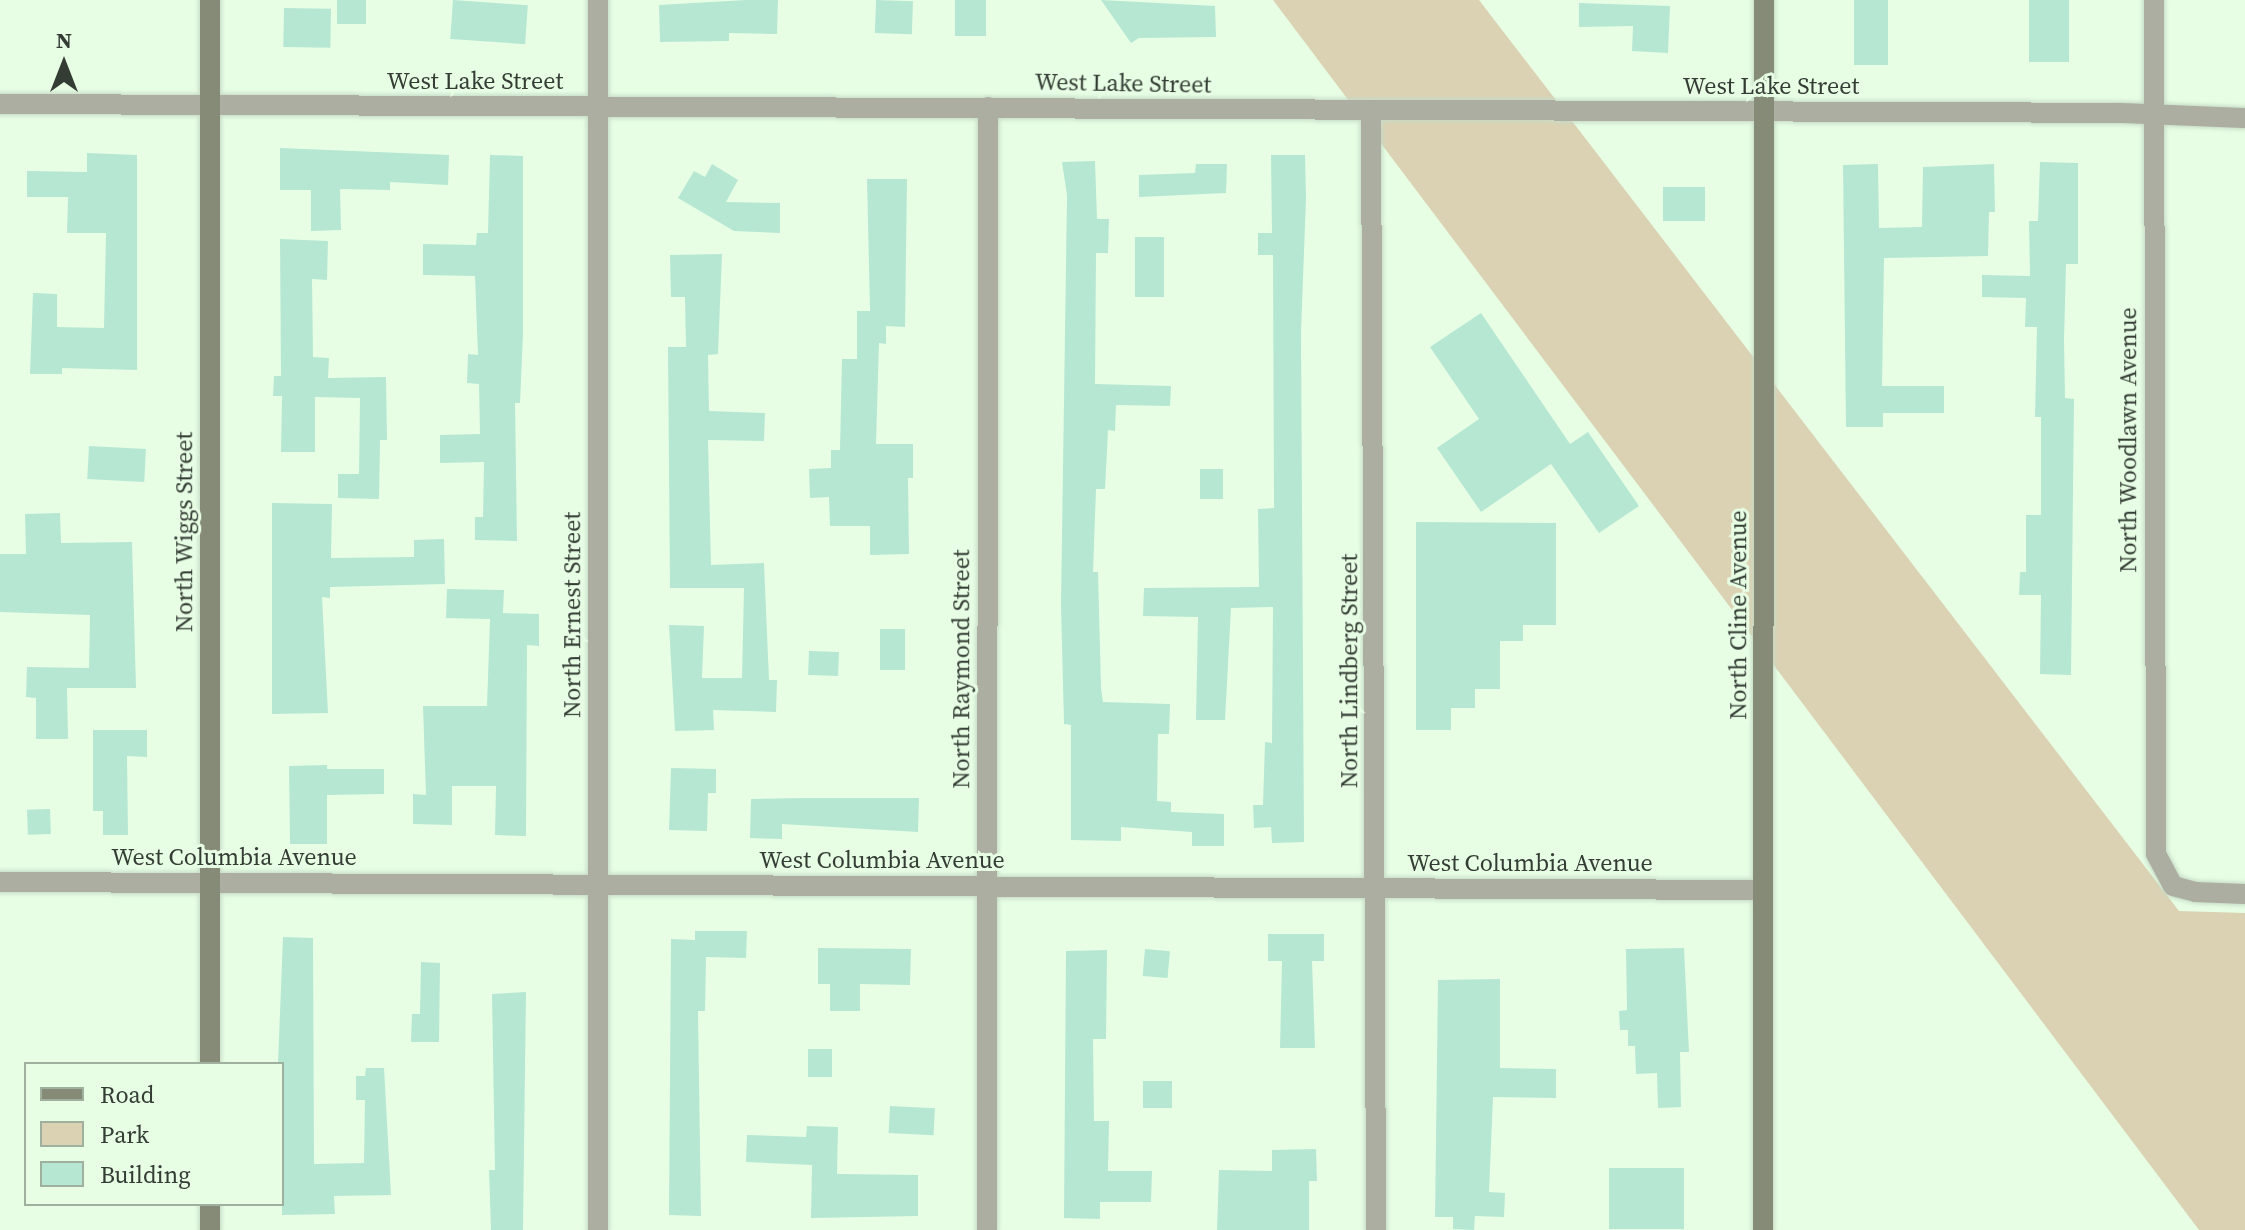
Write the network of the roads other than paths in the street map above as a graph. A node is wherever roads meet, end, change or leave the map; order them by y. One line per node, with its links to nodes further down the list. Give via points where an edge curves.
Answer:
1 (210, 0): 6 (street, North Wiggs Street)
2 (598, 0): 7 (street, North Ernest Street)
3 (1764, 0): 9 (street, North Cline Avenue)
4 (2154, 0): 11 (street, North Woodlawn Avenue)
5 (0, 104): 6 (street, West Lake Street)
6 (210, 105): 7 (street, West Lake Street); 14 (street, North Wiggs Street)
7 (598, 107): 8 (street, West Lake Street); 15 (street, North Ernest Street)
8 (988, 107): 10 (street, West Lake Street); 16 (street, North Raymond Street)
9 (1764, 112): 10 (street, West Lake Street); 11 (street, West Lake Street); 18 (street, North Cline Avenue)
10 (1371, 113): 17 (street, North Lindberg Street)
11 (2154, 116): 12 (street, West Lake Street); 19 (street, North Woodlawn Avenue, via 2155,841 2165,879 2195,892)
12 (2245, 118)
13 (0, 882): 14 (street, West Columbia Avenue)
14 (210, 882): 15 (street, West Columbia Avenue); 20 (street, North Wiggs Street)
15 (598, 885): 16 (street, West Columbia Avenue); 23 (street, North Ernest Street)
16 (987, 886): 17 (street, West Columbia Avenue); 24 (street, North Raymond Street)
17 (1375, 889): 18 (street, West Columbia Avenue); 25 (street, North Lindberg Street)
18 (1763, 890): 26 (street, North Cline Avenue)
19 (2245, 894)
20 (210, 1062)
21 (210, 1206): 22 (street)
22 (210, 1230)
23 (598, 1230)
24 (987, 1230)
25 (1376, 1230)
26 (1763, 1230)

